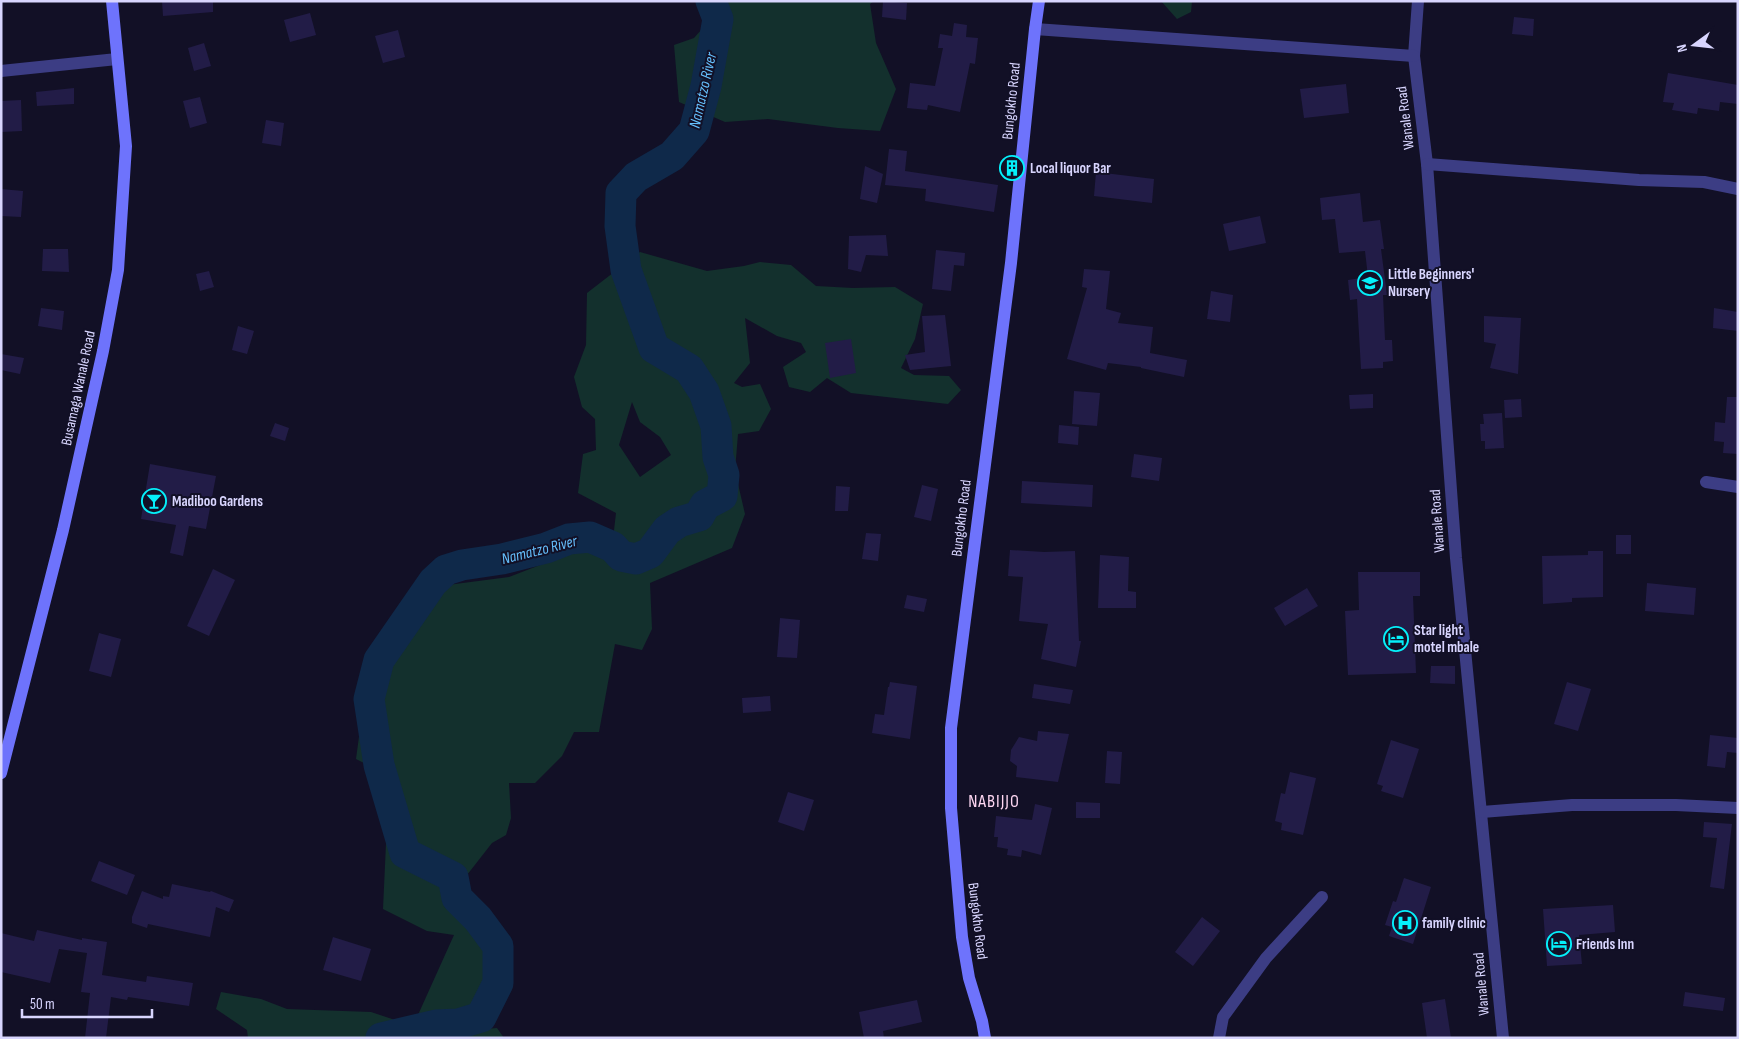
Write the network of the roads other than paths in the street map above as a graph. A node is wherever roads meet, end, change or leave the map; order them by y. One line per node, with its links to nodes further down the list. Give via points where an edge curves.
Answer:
1 (112, 1): 6 (street, Busamaga Wanale Road)
2 (1040, 1): 4 (street, Bungokho Road)
3 (1418, 1): 5 (street, Wanale Road)
4 (1035, 29): 5 (street); 17 (street, Bungokho Road, via 1010,263 951,728 950,808 962,937)
5 (1414, 56): 8 (street, Wanale Road)
6 (118, 59): 7 (street); 12 (street, Busamaga Wanale Road, via 126,146 118,270 63,530)
7 (1, 72)
8 (1427, 164): 9 (street, via 1704,182); 15 (street, Wanale Road, via 1456,558)
9 (1738, 189)
10 (1706, 482): 11 (street)
11 (1738, 487)
12 (4, 748): 13 (street, Busamaga Wanale Road)
13 (1, 773)
14 (1738, 808): 15 (street, via 1572,805)
15 (1482, 812): 19 (street, Wanale Road)
16 (1322, 897): 18 (street, via 1266,958 1223,1017)
17 (985, 1038)
18 (1219, 1038)
19 (1503, 1038)

